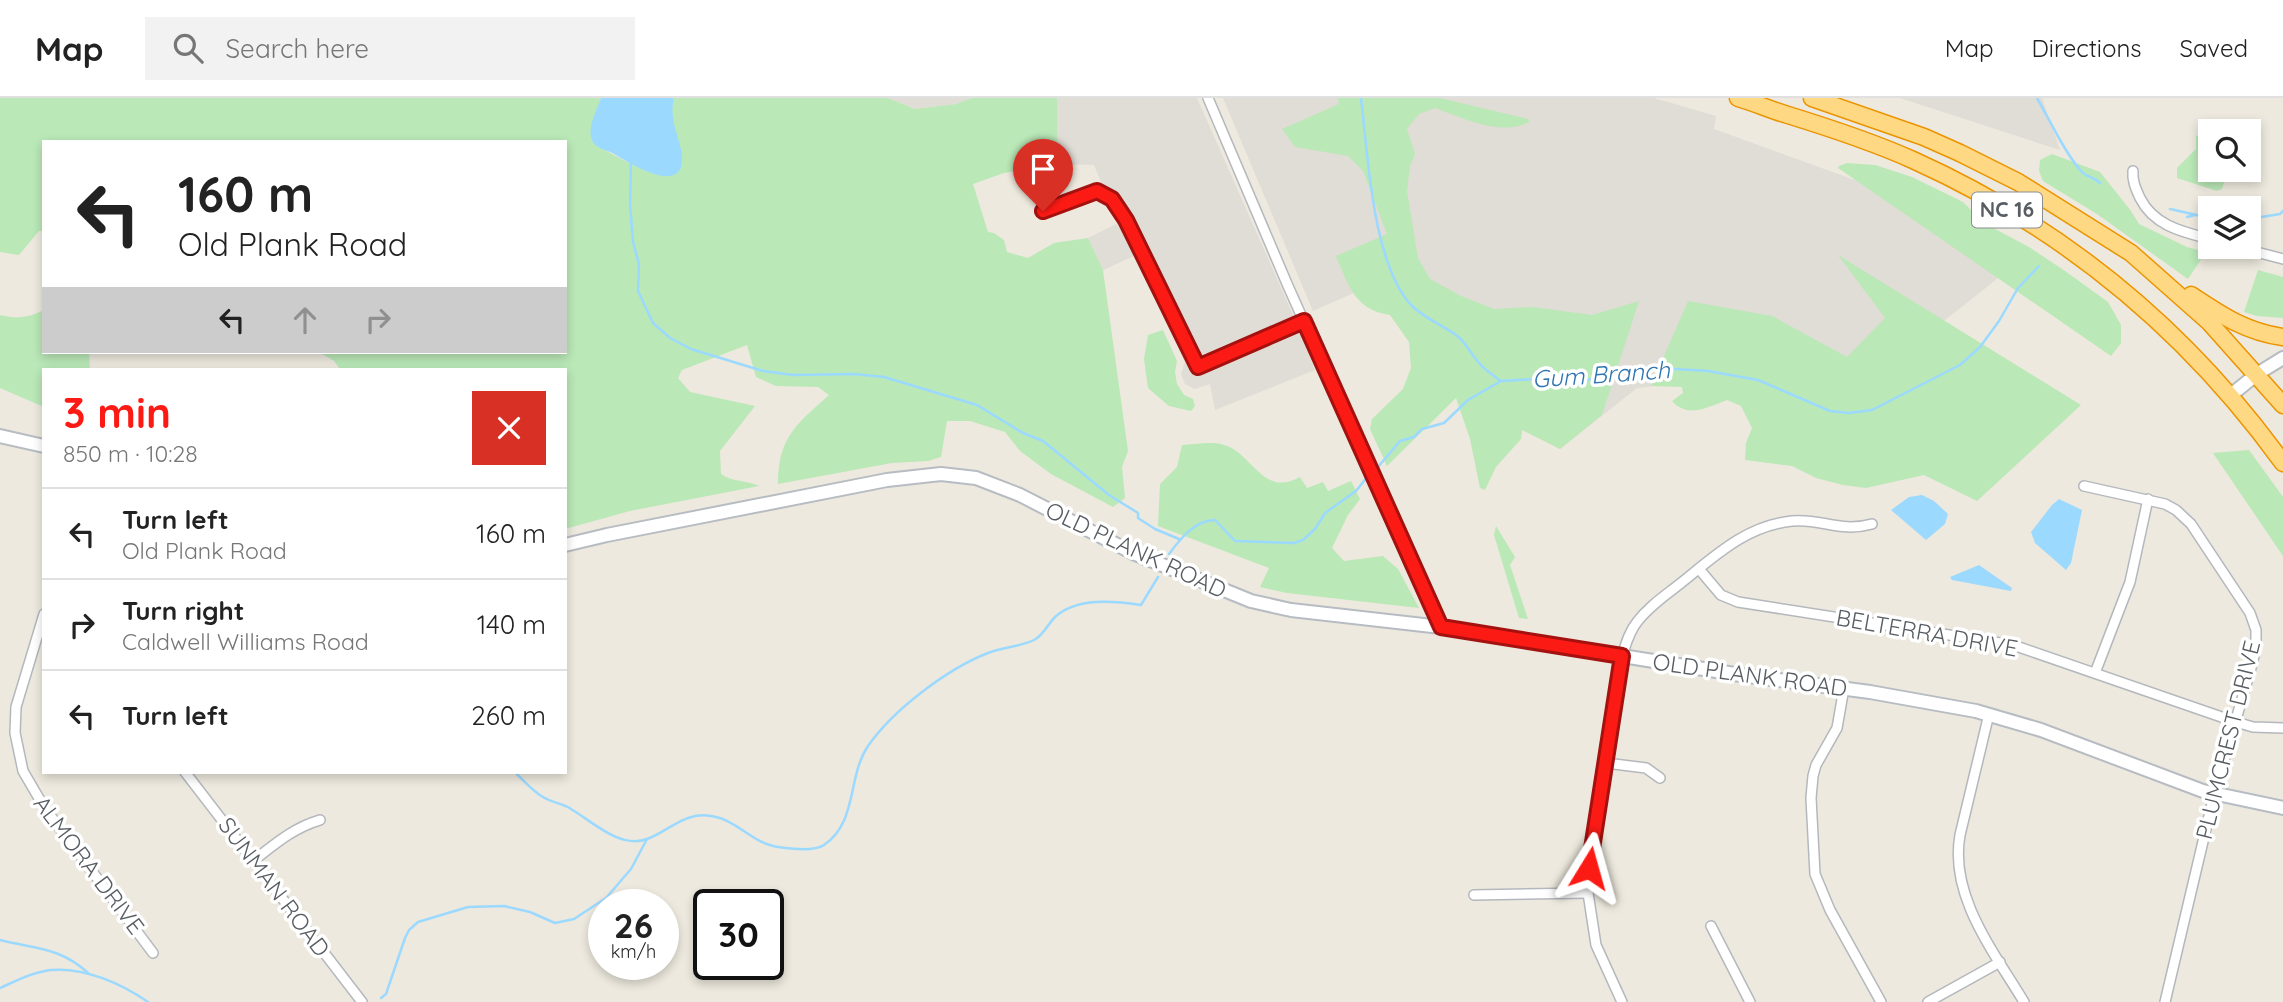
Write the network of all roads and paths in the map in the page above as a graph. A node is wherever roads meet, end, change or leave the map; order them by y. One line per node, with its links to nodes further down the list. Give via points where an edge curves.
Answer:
1 (1208, 98): 10 (street)
2 (1738, 98): 14 (highway, NC 16, via 1913,160 2019,216 2128,293)
3 (1812, 98): 7 (highway, NC 16, via 1960,153 2018,182)
4 (2133, 172): 6 (street, via 2133,182 2153,216)
5 (1043, 211): 10 (street, via 1097,191 1112,199 1198,367)
6 (2198, 235)
7 (2131, 253): 11 (highway, via 2233,323); 13 (highway, NC 16, via 2209,322)
8 (2261, 253): 9 (street)
9 (2283, 259)
10 (1304, 321): 24 (street)
11 (2283, 337)
12 (2283, 358): 13 (street)
13 (2257, 374): 14 (street); 15 (highway, NC 16)
14 (2231, 395): 18 (highway, NC 16)
15 (2283, 405)
16 (0, 436): 17 (street)
17 (42, 446)
18 (2283, 463)
19 (2084, 486): 20 (street, PLUMCREST DRIVE)
20 (2148, 499): 27 (street, via 2130,582); 30 (street, PLUMCREST DRIVE, via 2165,503 2191,524 2250,613 2256,648)
21 (1872, 524): 23 (street, via 1854,529 1796,520 1771,524 1729,544)
22 (567, 545): 24 (street, OLD PLANK ROAD, via 887,480 960,475 999,485 1133,553 1251,601)
23 (1699, 569): 26 (street, via 1638,620); 27 (street, BELTERRA DRIVE, via 1721,595 1738,602 2012,645)
24 (1441, 627): 26 (street, OLD PLANK ROAD)
25 (40, 640): 42 (street, ALMORA DRIVE, via 16,707 23,771 44,807)
26 (1622, 656): 28 (street, OLD PLANK ROAD); 32 (street)
27 (2095, 673): 30 (street, BELTERRA DRIVE)
28 (1844, 688): 29 (street, OLD PLANK ROAD); 47 (street, via 1837,728 1813,776 1815,874)
29 (1989, 714): 35 (street, OLD PLANK ROAD); 43 (street, via 1960,835 1958,863 1966,900)
30 (2236, 722): 31 (street, BELTERRA DRIVE); 35 (street, PLUMCREST DRIVE)
31 (2283, 728)
32 (1606, 763): 34 (street, via 1646,768); 39 (street)
33 (187, 774): 38 (street, SUNMAN ROAD)
34 (1660, 778)
35 (2214, 794): 36 (street, OLD PLANK ROAD); 50 (street, PLUMCREST DRIVE)
36 (2283, 808)
37 (320, 820): 38 (street, via 284,836)
38 (253, 861): 44 (street, SUNMAN ROAD)
39 (1588, 892): 40 (street); 45 (street, via 1596,945)
40 (1474, 895)
41 (1711, 926): 46 (street)
42 (153, 953)
43 (2000, 962): 48 (street); 49 (street)
44 (362, 1002)
45 (1622, 1002)
46 (1750, 1002)
47 (1881, 1002)
48 (1928, 1002)
49 (2024, 1002)
50 (2165, 1002)

